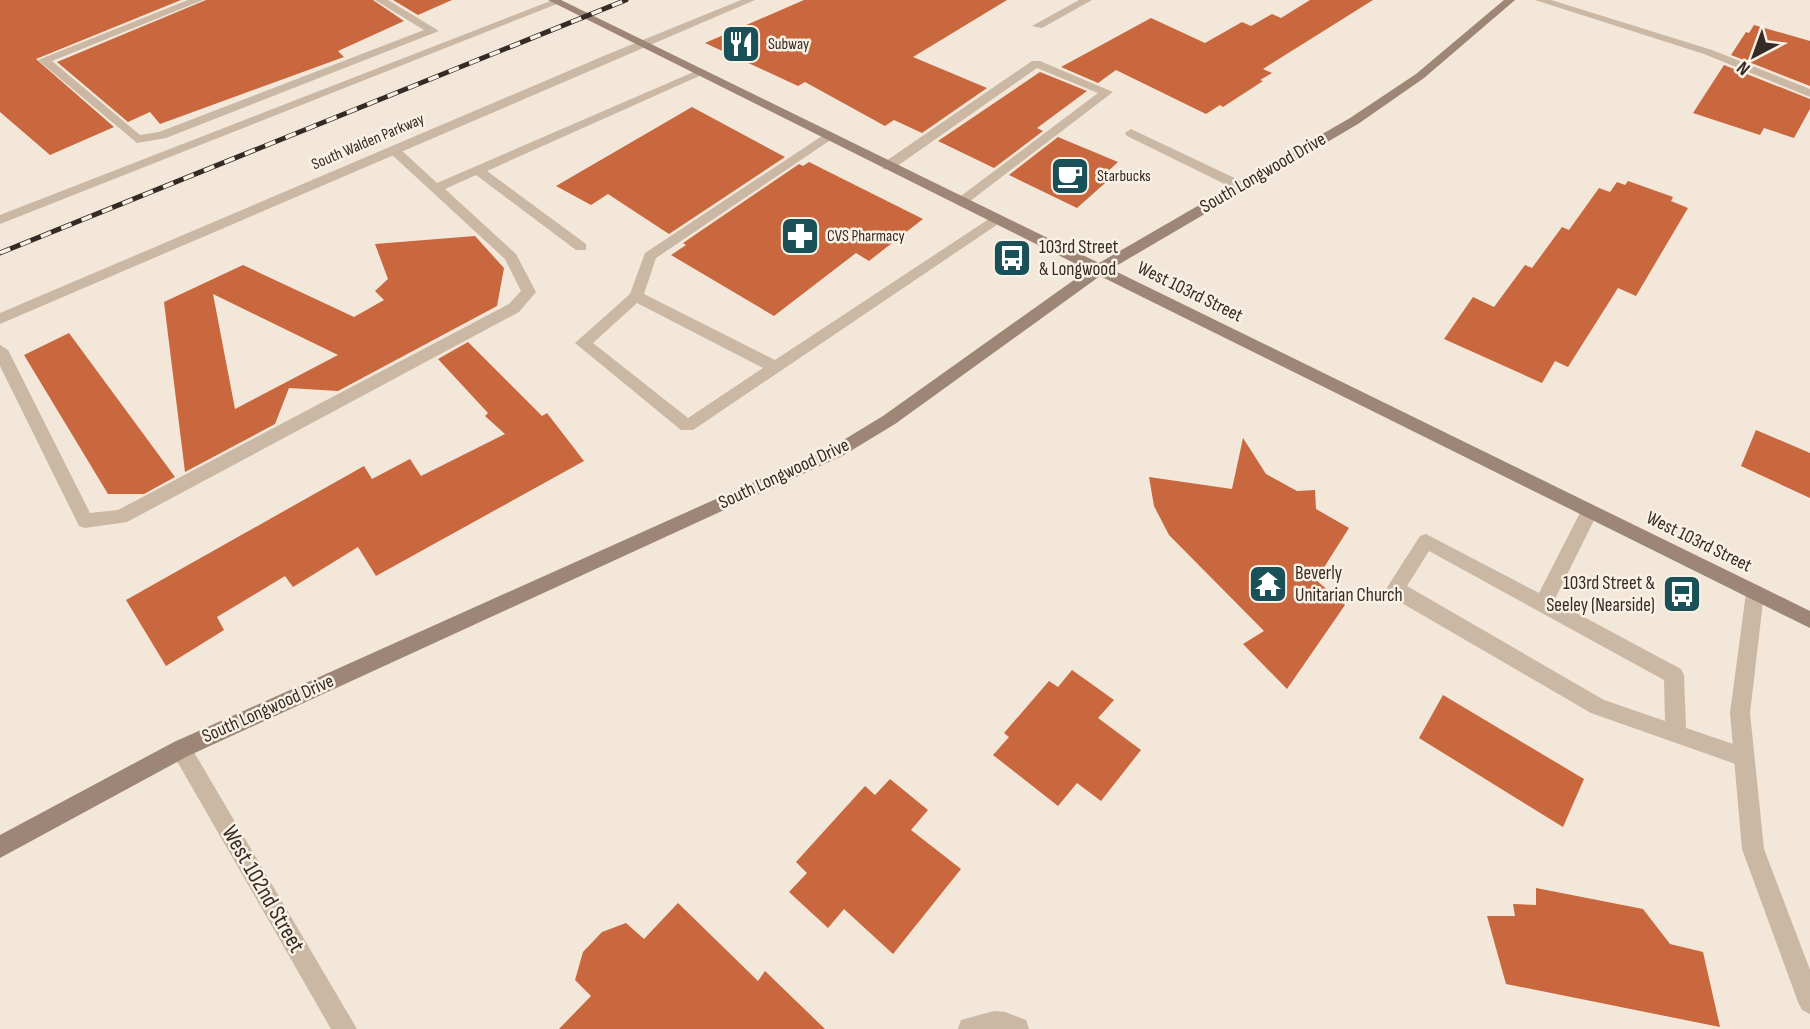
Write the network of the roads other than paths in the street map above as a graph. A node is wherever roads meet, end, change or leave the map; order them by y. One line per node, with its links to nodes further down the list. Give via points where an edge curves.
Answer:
1 (198, 0): 2 (street, via 44,60 138,139 162,135 433,31)
2 (380, 0)
3 (750, 0): 9 (street, South Walden Parkway)
4 (1087, 0): 8 (street)
5 (1510, 0): 17 (street, South Longwood Drive, via 1420,76 1354,121)
6 (1540, 0): 11 (street, via 1708,52)
7 (555, 1): 9 (street, West 103rd Street); 20 (street)
8 (1038, 26)
9 (642, 44): 10 (street, West 103rd Street); 14 (street, South Walden Parkway)
10 (700, 73): 13 (street, West 103rd Street); 16 (street)
11 (1810, 93)
12 (1131, 133): 17 (street)
13 (828, 136): 15 (street, West 103rd Street); 24 (street, via 650,256)
14 (394, 150): 18 (street); 25 (street, South Walden Parkway)
15 (888, 166): 19 (street, West 103rd Street); 19 (street, via 1036,63 1107,92)
16 (479, 171): 18 (street); 22 (street)
17 (1241, 186): 23 (street, South Longwood Drive)
18 (436, 188): 26 (street, via 511,257 529,292 514,308 121,517 85,521)
19 (960, 202): 21 (street, West 103rd Street)
20 (0, 220)
21 (997, 220): 23 (street, West 103rd Street); 27 (street)
22 (580, 247)
23 (1098, 270): 28 (street, West 103rd Street); 33 (street, South Longwood Drive, via 889,420 838,451)
24 (636, 296): 27 (street); 27 (street, via 583,343 687,426)
25 (0, 319)
26 (0, 350)
27 (775, 367)
28 (1589, 512): 29 (street, West 103rd Street); 30 (street)
29 (1755, 593): 31 (street, West 103rd Street); 34 (street, via 1740,713)
30 (1542, 605): 32 (street, via 1674,675); 32 (street, via 1426,541 1395,589 1598,708)
31 (1810, 620)
32 (1676, 734): 34 (street)
33 (181, 749): 35 (street, South Longwood Drive); 37 (street, West 102nd Street)
34 (1744, 757): 36 (street, via 1753,849)
35 (0, 847)
36 (1810, 1002)
37 (345, 1029)
38 (970, 1029): 39 (street, via 983,1022)
39 (1017, 1029)

